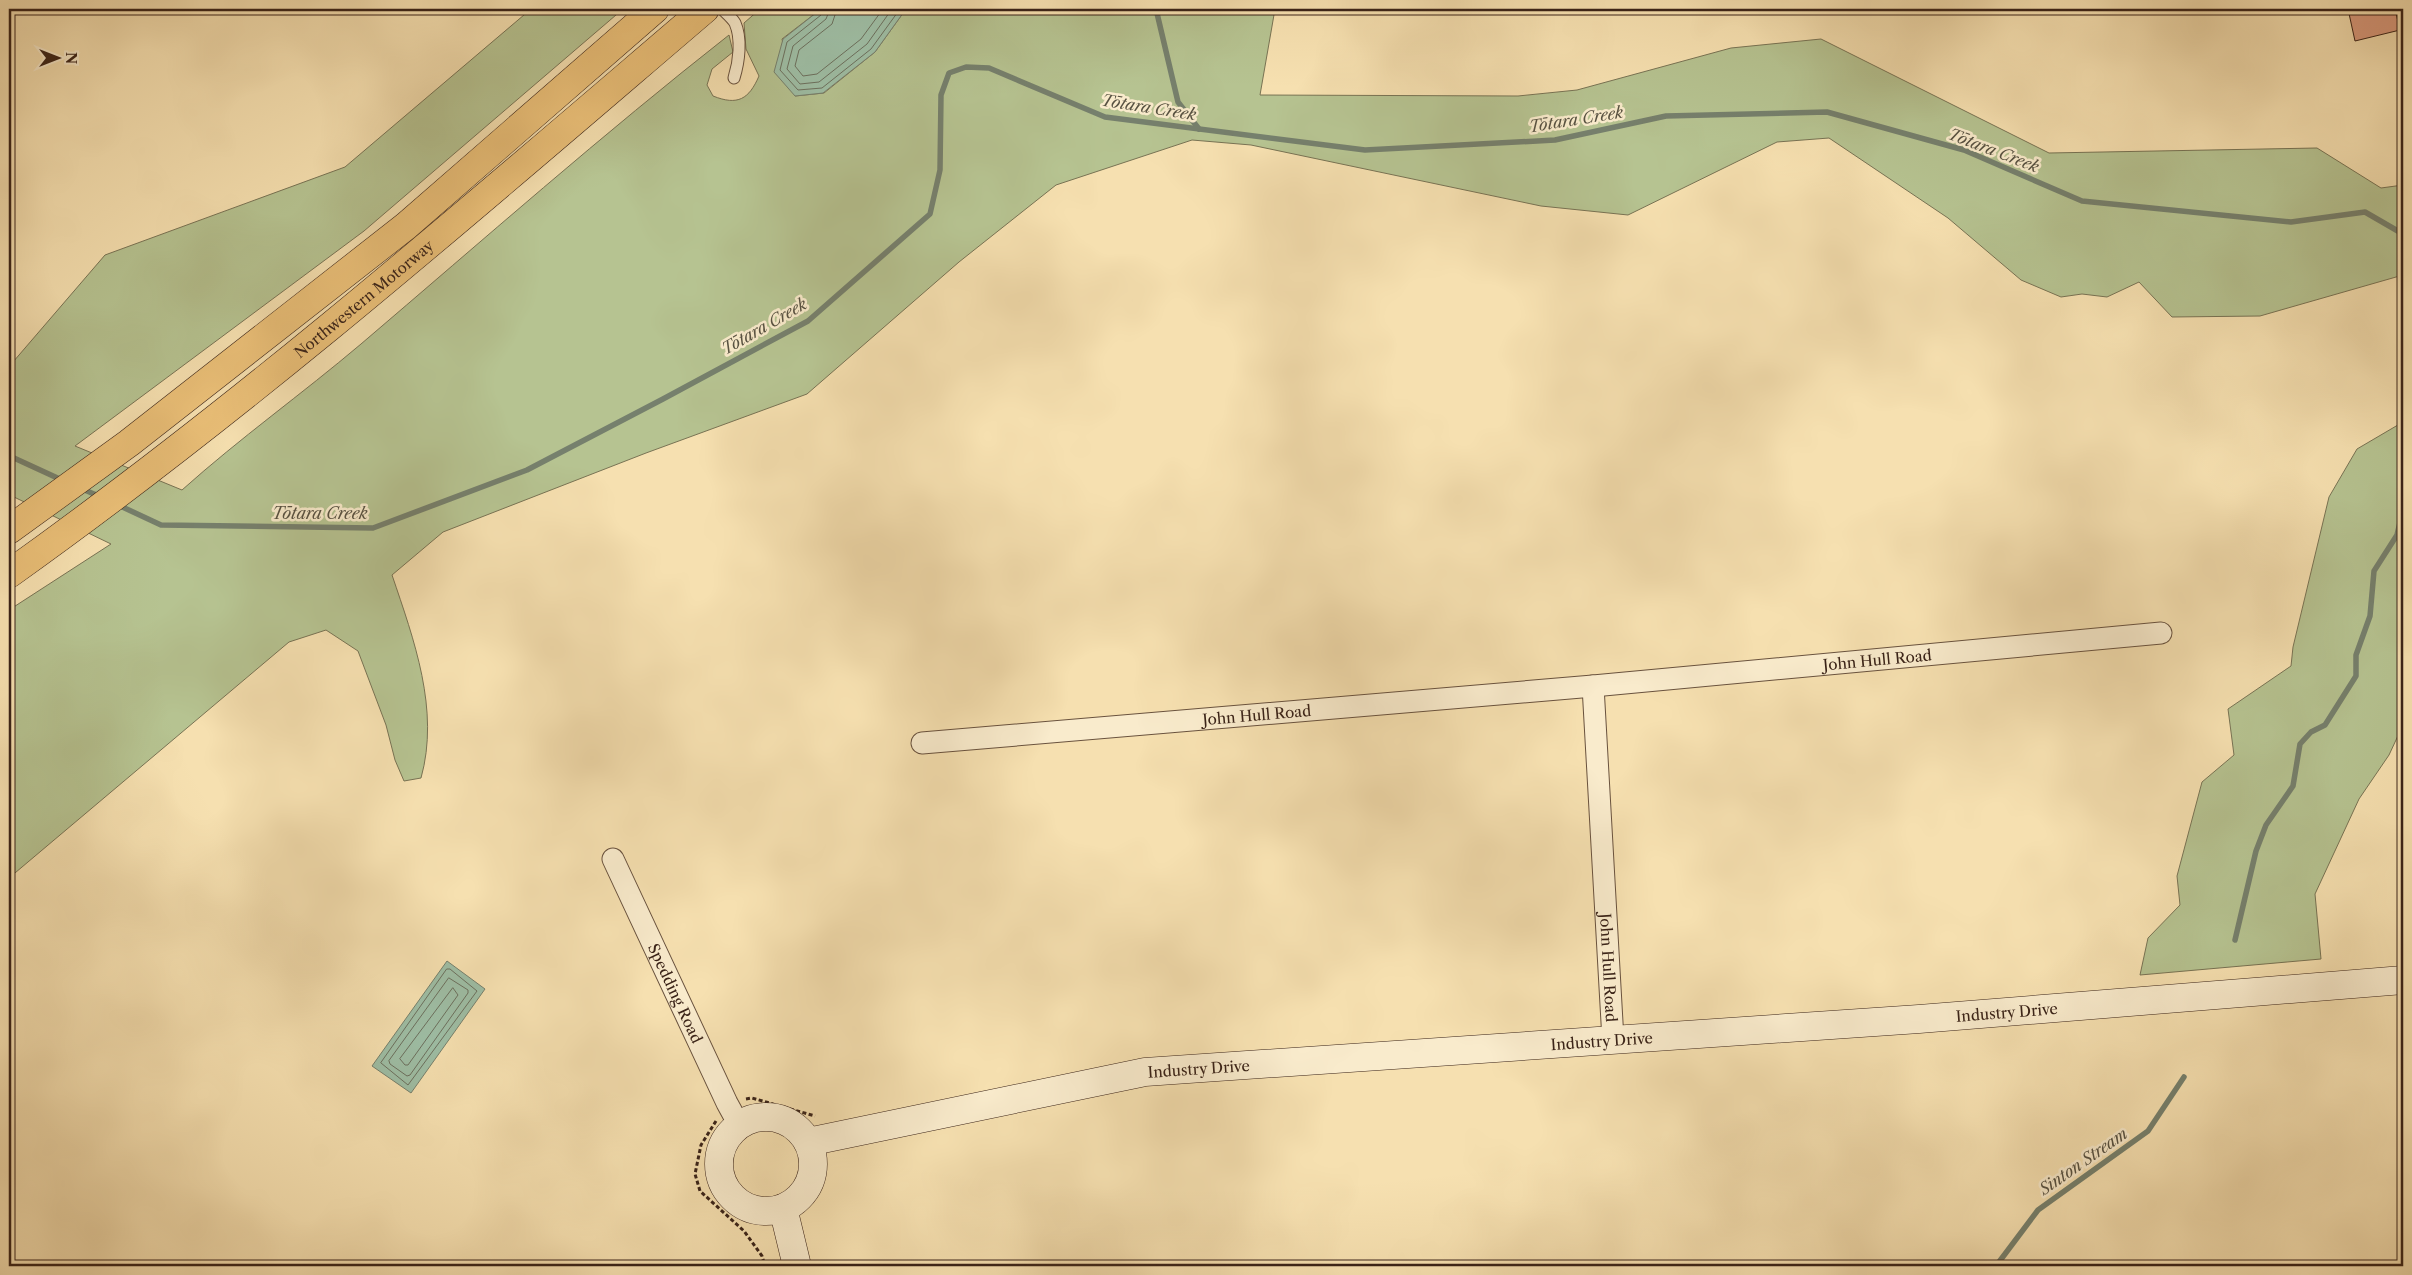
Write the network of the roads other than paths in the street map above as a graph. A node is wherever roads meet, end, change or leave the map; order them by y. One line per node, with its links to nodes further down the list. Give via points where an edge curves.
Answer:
1 (655, 9): 5 (highway, Northwestern Motorway, via 406,226 129,444)
2 (706, 9): 6 (highway, Northwestern Motorway, via 397,272 162,459)
3 (722, 9): 4 (lane, via 735,23 737,34 739,55)
4 (734, 78)
5 (12, 527)
6 (9, 574)
7 (2161, 634): 8 (street, John Hull Road)
8 (1593, 686): 9 (street, John Hull Road); 12 (street, John Hull Road)
9 (922, 743)
10 (613, 859): 13 (street, Spedding Road)
11 (2403, 980): 12 (street, Industry Drive, via 1939,1018)
12 (1613, 1040): 14 (street, Industry Drive, via 1145,1072)
13 (739, 1125): 14 (street, via 769,1117 784,1120 798,1129); 15 (street, via 728,1136 719,1165 729,1193 754,1210)
14 (808, 1142): 15 (street, via 813,1157 810,1181 797,1200)
15 (784, 1208): 16 (street)
16 (797, 1266)

